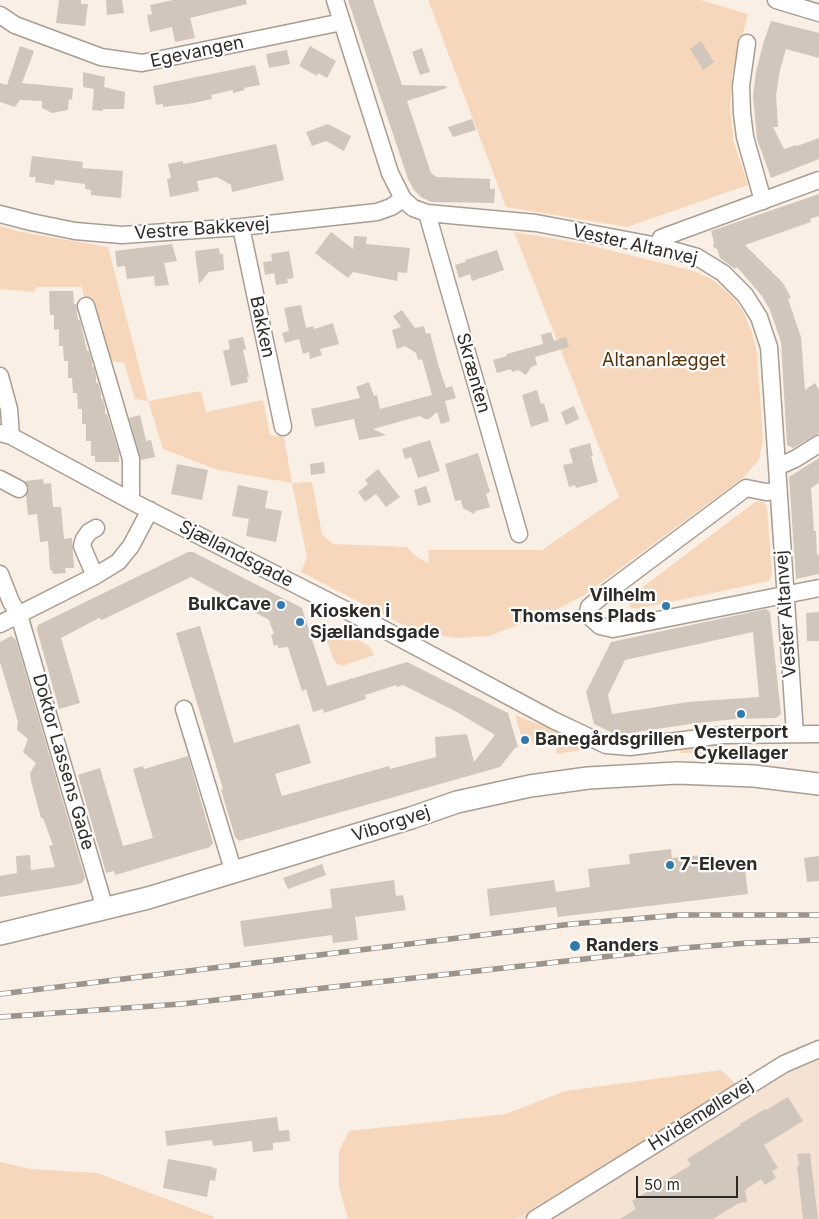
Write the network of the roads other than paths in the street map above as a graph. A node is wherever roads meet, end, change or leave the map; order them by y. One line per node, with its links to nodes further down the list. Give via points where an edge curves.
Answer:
1 (334, 0): 5 (street)
2 (776, 0): 3 (street)
3 (819, 13)
4 (0, 15): 5 (street, Egevangen, via 15,25 101,57 142,63)
5 (342, 22): 8 (street, via 390,173)
6 (748, 43): 9 (street, via 741,86 742,113 745,137)
7 (819, 180): 9 (street)
8 (402, 199): 10 (street, Vester Altanvej); 12 (street, Vestre Bakkevej, via 377,212)
9 (763, 201): 13 (street, via 661,238)
10 (427, 213): 13 (street, Vester Altanvej, via 536,223); 26 (street, Skrænten)
11 (0, 214): 12 (street, Vestre Bakkevej, via 75,231 122,235)
12 (241, 227): 16 (street, Bakken)
13 (658, 246): 19 (street, Vester Altanvej, via 697,257 723,273 745,295 759,317 769,347)
14 (86, 306): 23 (street, via 131,459)
15 (0, 376): 17 (street, Sjællandsgade, via 9,409)
16 (283, 427)
17 (5, 434): 23 (street, Sjællandsgade)
18 (819, 444): 19 (street)
19 (777, 467): 22 (street, Vester Altanvej)
20 (0, 479): 21 (street)
21 (19, 489)
22 (778, 492): 30 (street, Vester Altanvej); 30 (street, via 746,488 602,596 589,607 588,612 594,622 613,629)
23 (132, 501): 24 (street, Sjællandsgade)
24 (150, 510): 28 (street, via 131,546 118,562); 34 (street, Sjællandsgade, via 606,745 621,747 723,735)
25 (96, 528): 28 (street, via 84,538 82,546)
26 (519, 534)
27 (0, 574): 31 (street, Doktor Lassens Gade)
28 (94, 576): 31 (street)
29 (819, 588): 30 (street)
30 (785, 595): 34 (street, Vester Altanvej)
31 (19, 615): 32 (street); 40 (street, Doktor Lassens Gade)
32 (0, 624)
33 (184, 709): 39 (street)
34 (795, 734): 35 (street, Sjællandsgade)
35 (819, 734)
36 (819, 772): 37 (main road)
37 (787, 773): 38 (main road); 39 (main road, Viborgvej, via 718,762 644,762 528,775 454,791)
38 (819, 784)
39 (232, 867): 40 (main road, Viborgvej)
40 (104, 903): 41 (main road, Viborgvej); 42 (main road, Viborgvej)
41 (0, 922)
42 (0, 934)
43 (819, 1049): 44 (street, Hvidemøllevej, via 784,1064)
44 (535, 1219)

